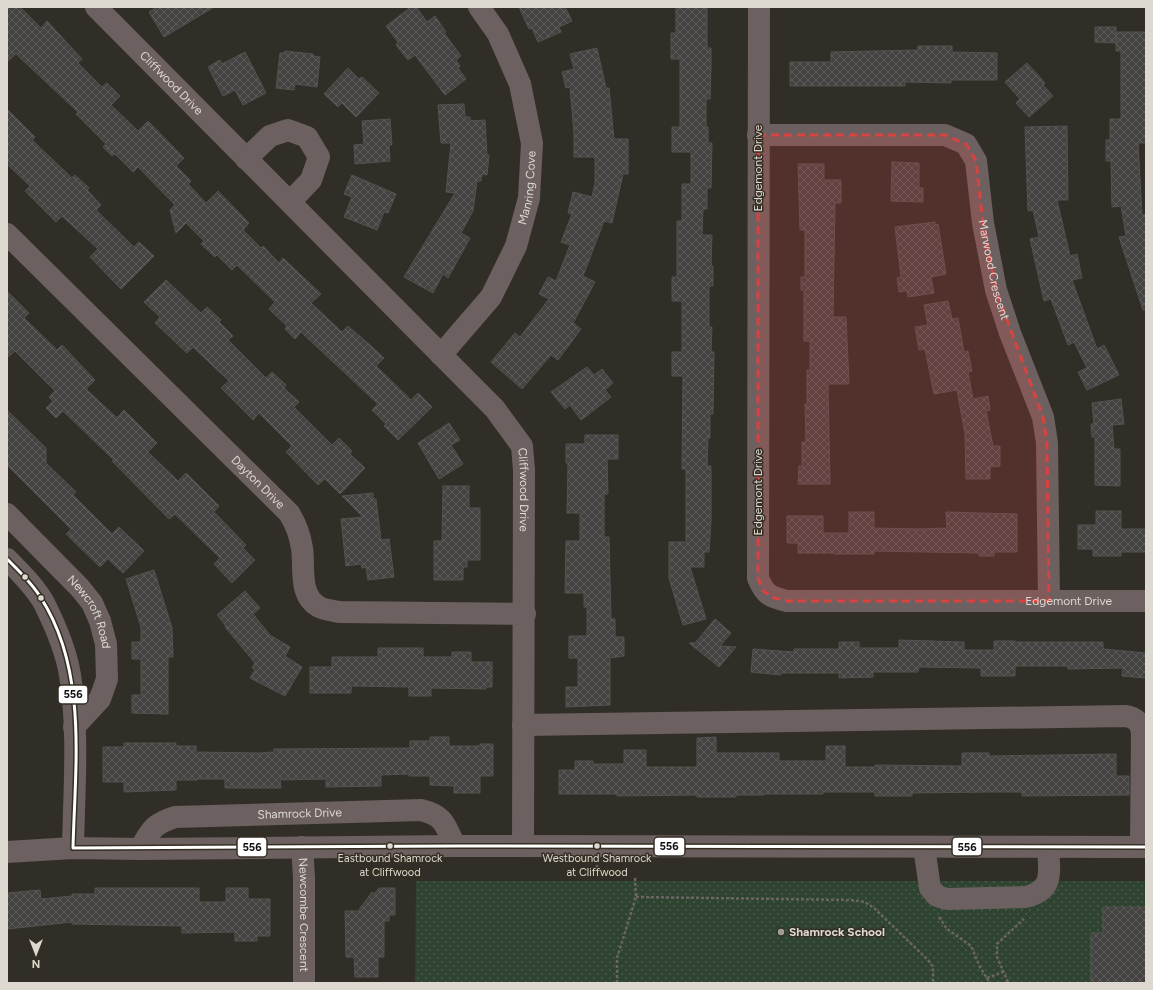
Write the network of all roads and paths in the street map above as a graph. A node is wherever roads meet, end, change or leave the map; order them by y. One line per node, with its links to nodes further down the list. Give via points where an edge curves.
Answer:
1 (97, 7): 5 (street, Cliffwood Drive)
2 (479, 7): 8 (street, Manring Cove, via 498,34 520,84 532,143 529,198 516,246 491,297)
3 (759, 7): 4 (street, Edgemont Drive)
4 (758, 135): 11 (street, Marwood Crescent, via 945,135 966,144 976,161 985,236 996,290 1043,417 1048,443); 11 (street, Edgemont Drive, via 758,578 763,591 787,602)
5 (246, 159): 6 (street, Cliffwood Drive); 6 (street, via 270,136 288,130 307,137 319,157 311,180)
6 (290, 202): 8 (street, Cliffwood Drive)
7 (7, 234): 13 (street, Dayton Drive, via 289,513 296,524 302,548 304,588 310,599 320,608 340,612)
8 (441, 355): 13 (street, Cliffwood Drive, via 495,410 522,446)
9 (7, 514): 15 (street, Newcroft Road, via 80,588 92,603 100,621 106,644 107,679 100,699)
10 (7, 559): 15 (street, via 43,602 60,639 70,674)
11 (1049, 601): 12 (street, Edgemont Drive)
12 (1146, 602)
13 (524, 614): 14 (street, Cliffwood Drive)
14 (523, 725): 17 (street, Cliffwood Drive); 21 (street, via 1126,716 1135,718 1141,725 1142,732)
15 (74, 727): 22 (street)
16 (455, 846): 17 (street); 18 (street); 23 (street, Shamrock Drive, via 445,825 436,814 421,810 175,816 159,822)
17 (523, 846): 19 (street)
18 (302, 847): 23 (street); 34 (street, Newcombe Crescent)
19 (924, 847): 20 (street); 28 (street, via 930,888)
20 (1048, 847): 21 (street); 28 (street, via 1050,877 1038,894 1026,897 947,899)
21 (1144, 847)
22 (73, 848): 23 (street); 24 (street)
23 (140, 849)
24 (7, 852)
25 (597, 863): 26 (path)
26 (598, 877)
27 (635, 877): 29 (path)
28 (937, 896): 32 (path, via 936,913 947,929 971,946)
29 (636, 897): 35 (path, via 617,958); 36 (path, via 865,902 875,908 928,960 933,967)
30 (1024, 919): 31 (path, via 997,944 997,957)
31 (1003, 972): 32 (path); 33 (path)
32 (987, 978): 37 (path)
33 (1008, 982)
34 (304, 983)
35 (617, 983)
36 (933, 983)
37 (990, 983)

